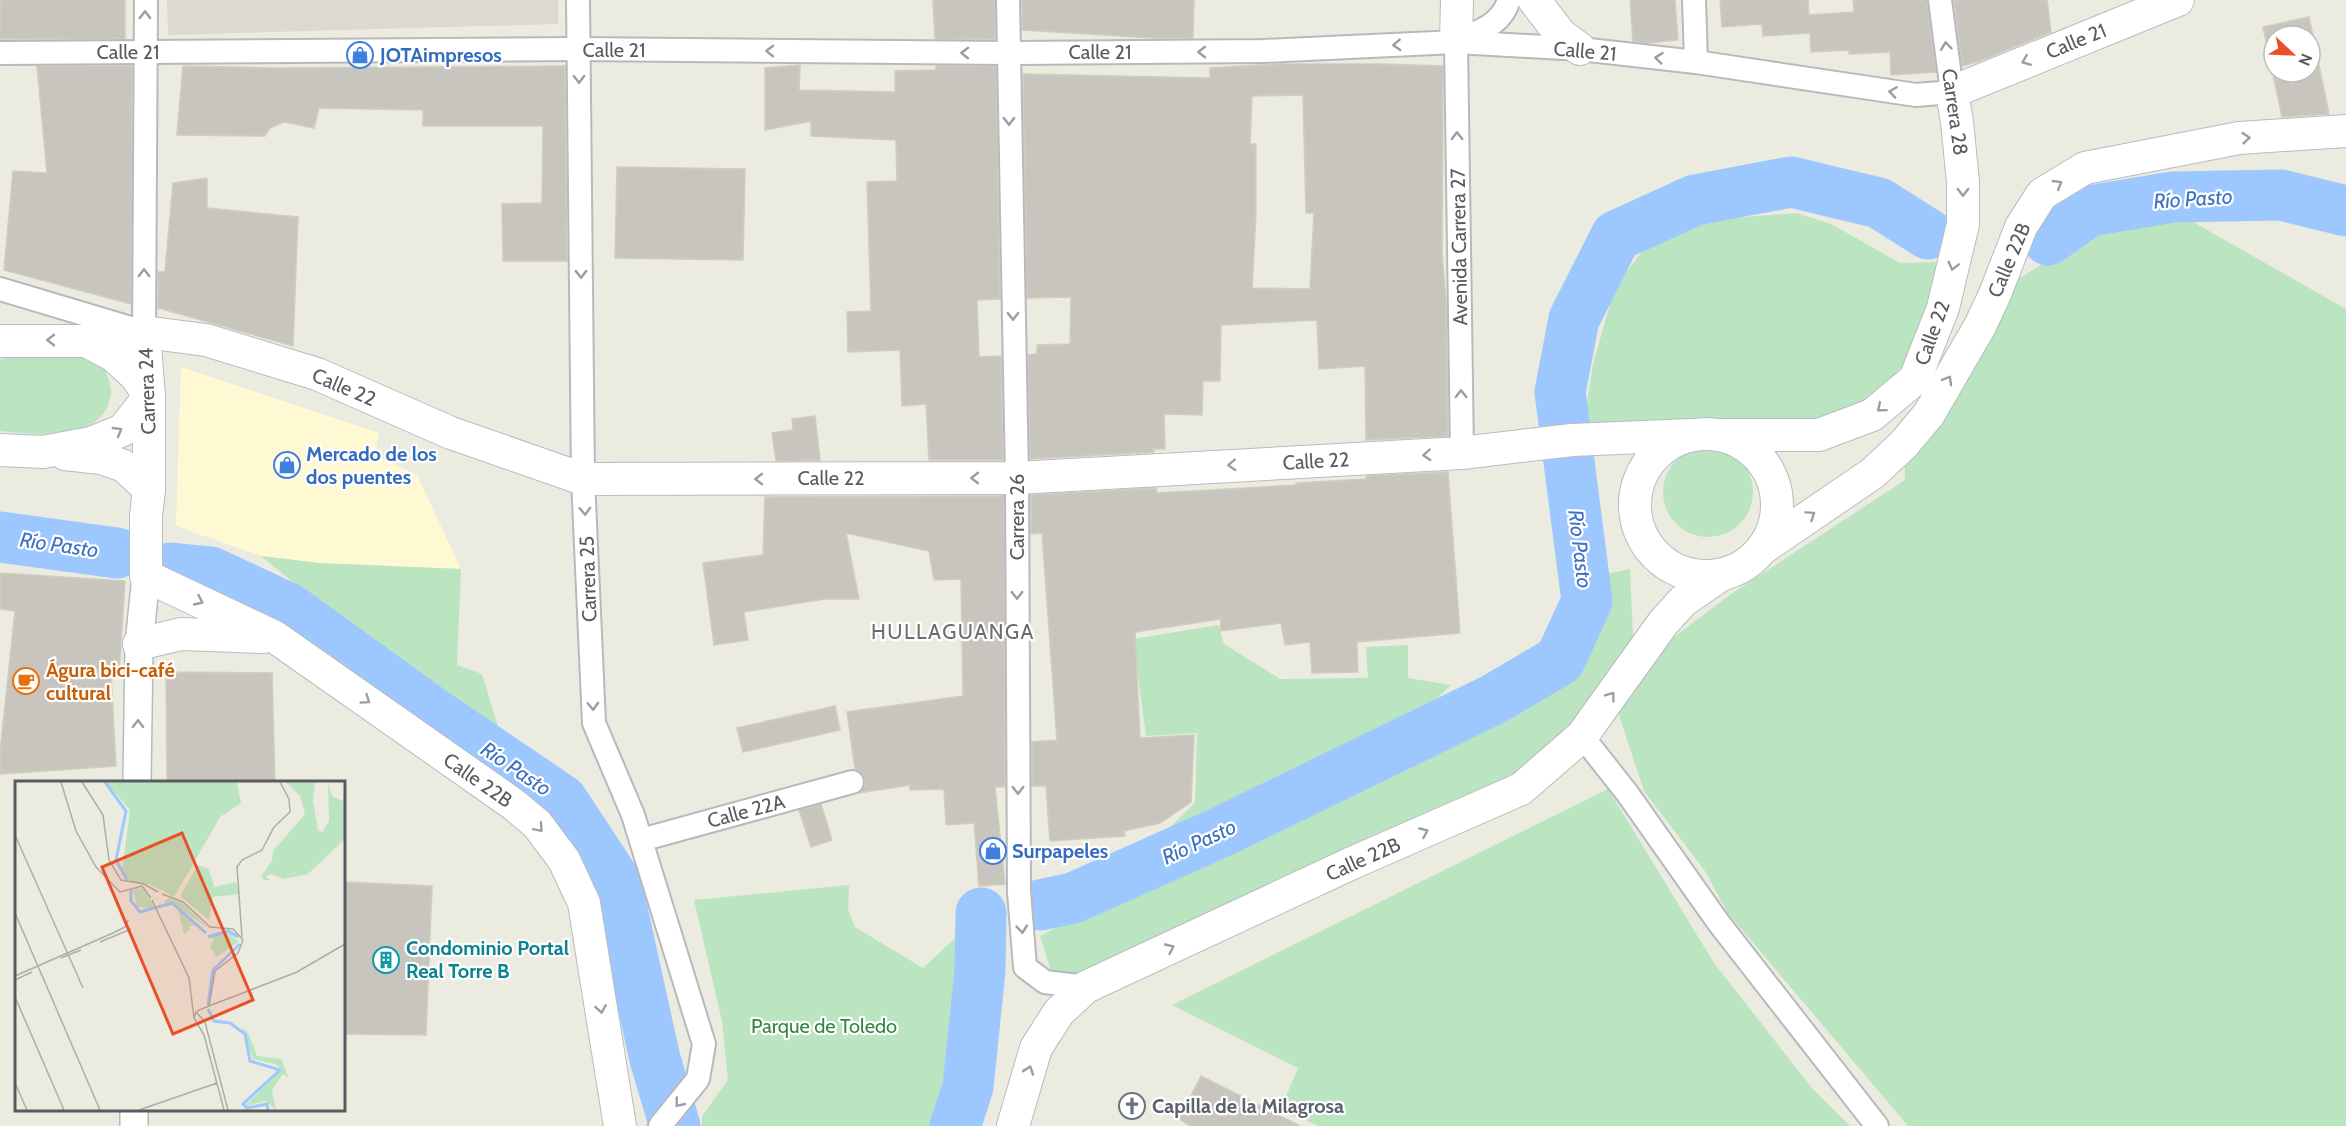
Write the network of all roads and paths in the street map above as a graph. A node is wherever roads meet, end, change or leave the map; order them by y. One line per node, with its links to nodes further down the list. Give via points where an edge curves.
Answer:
1 (146, 0): 13 (street, Carrera 24, one-way to 1)
2 (578, 0): 11 (street, Carrera 25)
3 (1008, 0): 15 (street, Carrera 26)
4 (1457, 0): 10 (main road, Avenida Carrera 27)
5 (1509, 0): 10 (street, via 1491,26)
6 (1534, 0): 12 (main road, via 1562,35)
7 (1694, 0): 16 (street)
8 (1940, 0): 17 (street, Carrera 28, one-way to 8)
9 (2163, 3): 17 (main road, Calle 21, one-way to 17)
10 (1456, 42): 12 (street, Calle 21); 15 (street, Calle 21, one-way to 15, via 1263,51); 29 (street, Avenida Carrera 27, one-way to 10)
11 (579, 49): 13 (street, Calle 21); 15 (street, Calle 21, one-way to 11); 31 (street, Carrera 25, one-way to 31)
12 (1580, 49): 16 (street, Calle 21, one-way to 12)
13 (145, 52): 14 (street, Calle 21); 21 (street, Carrera 24, one-way to 13)
14 (0, 53)
15 (1008, 53): 30 (street, Carrera 26, one-way to 30)
16 (1696, 62): 17 (street, Calle 21, one-way to 16, via 1916,95)
17 (1952, 92): 19 (main road, Carrera 28, one-way to 19, via 1963,182)
18 (2346, 131): 33 (main road, Calle 22B, one-way to 18, via 1873,473 1929,414 1980,326 2021,227 2042,194 2085,168 2239,138)
19 (1963, 224): 26 (main road, Calle 22, one-way to 26, via 1943,308 1915,380 1872,415 1819,435)
20 (0, 289): 21 (street, Calle 22)
21 (144, 332): 22 (main road); 24 (main road, Carrera 24); 31 (main road, Calle 22, via 206,340 317,374 451,433)
22 (86, 340): 23 (main road, one-way to 23); 24 (main road, via 113,355 137,377)
23 (0, 341)
24 (149, 396): 28 (main road, one-way to 24, via 91,443 123,430); 32 (main road, Carrera 24)
25 (1691, 435): 26 (main road); 29 (main road, Calle 22); 35 (main road, via 1668,444 1650,460 1638,483 1634,507 1639,532 1652,552 1671,568 1694,576)
26 (1723, 435): 33 (main road, via 1748,447 1768,468 1777,494 1776,523)
27 (0, 450): 28 (main road)
28 (43, 452): 32 (main road, via 101,458 124,466)
29 (1462, 453): 30 (main road, Calle 22, one-way to 30)
30 (1017, 478): 31 (main road, Calle 22, one-way to 31); 42 (street, Carrera 26, one-way to 42, via 1019,892 1025,967 1045,982)
31 (583, 479): 41 (street, Carrera 25, one-way to 41, via 594,723)
32 (147, 502): 34 (main road, Carrera 24)
33 (1763, 548): 35 (main road, via 1742,567)
34 (146, 572): 36 (main road, Calle 22B, one-way to 36); 37 (street, Carrera 24)
35 (1719, 576): 38 (main road, Calle 22B, one-way to 35, via 1663,623 1683,601)
36 (275, 637): 37 (main road, via 181,634); 44 (main road, Calle 22B, one-way to 44, via 513,804 537,824 564,860 584,903)
37 (139, 644): 39 (street, Carrera 24, one-way to 37)
38 (1582, 736): 42 (main road, Calle 22B, one-way to 38, via 1521,789); 46 (street, via 1718,922)
39 (138, 781)
40 (852, 782): 41 (street, Calle 22A)
41 (641, 840): 45 (street, Carrera 25, one-way to 45, via 704,1044 698,1079)
42 (1086, 987): 43 (main road, Calle 22B, one-way to 42, via 1036,1048 1059,1012)
43 (1016, 1122)
44 (620, 1126)
45 (660, 1126)
46 (1877, 1126)

